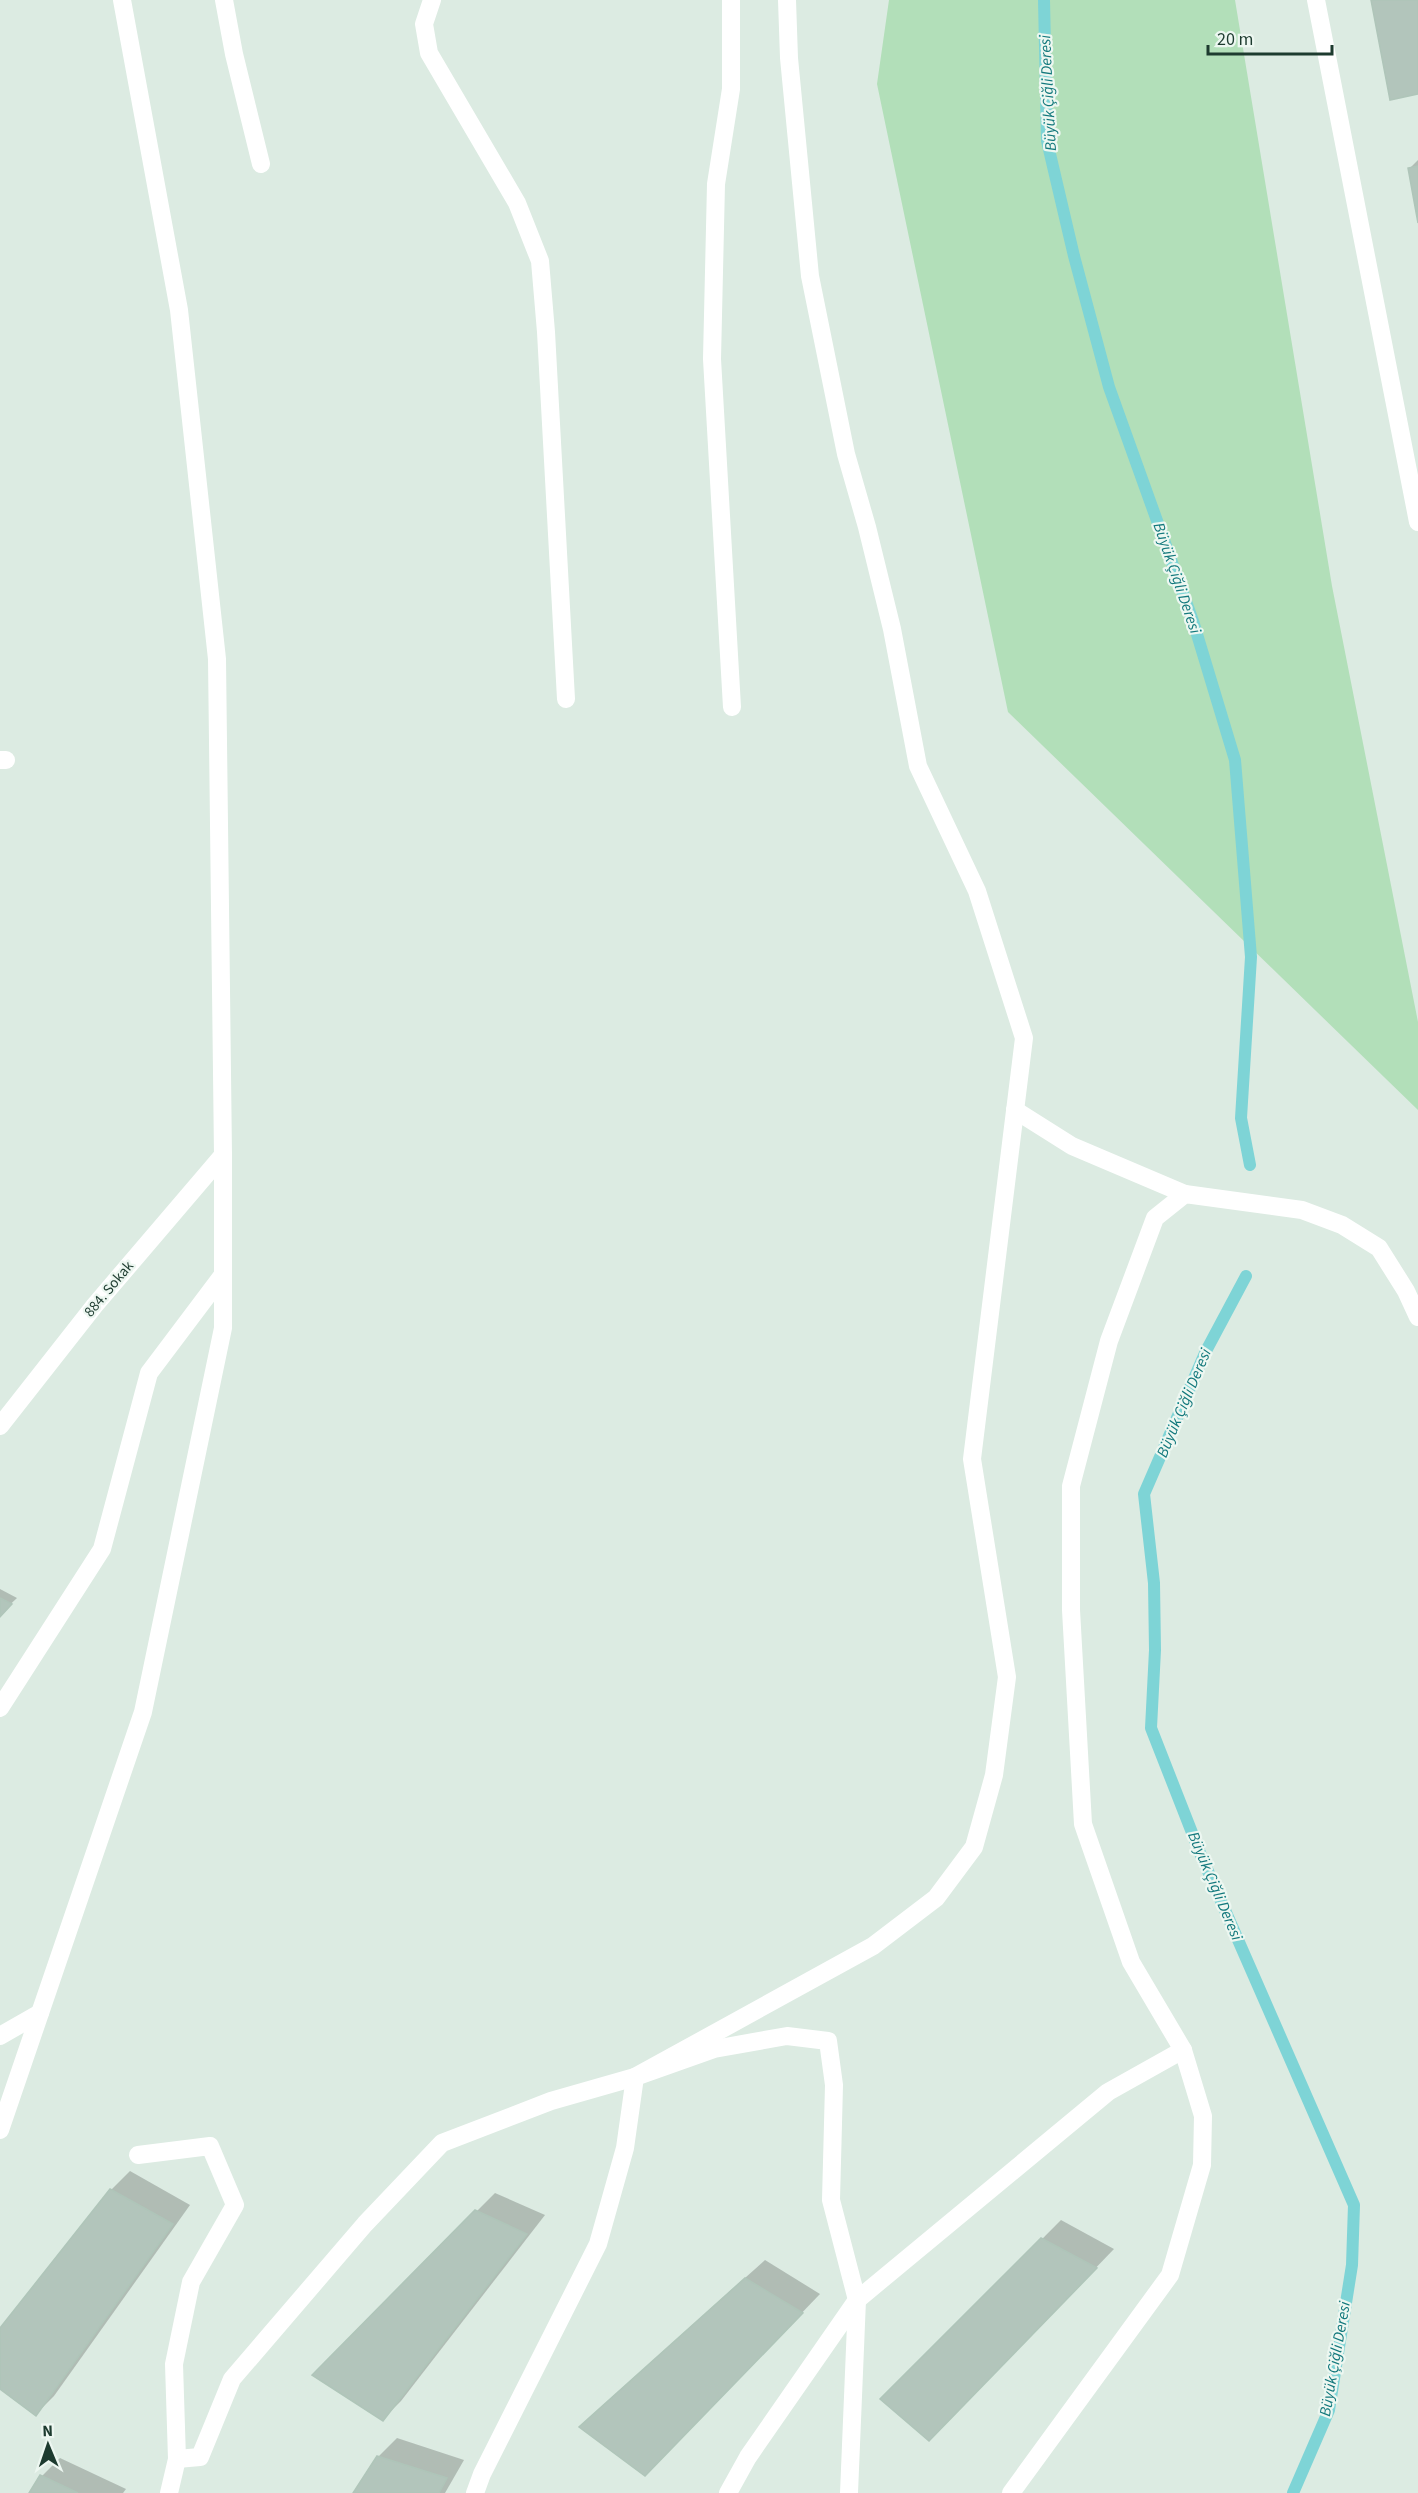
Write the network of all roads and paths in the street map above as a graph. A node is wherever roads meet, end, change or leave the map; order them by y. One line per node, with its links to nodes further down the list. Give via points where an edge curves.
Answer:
1 (122, 0): 12 (street, via 179,310 217,659)
2 (224, 0): 7 (street)
3 (432, 0): 9 (street, via 424,24 429,53 518,203 540,261)
4 (731, 0): 10 (street, via 731,89 716,184 712,359)
5 (787, 0): 11 (street, via 810,276 846,454 892,629 918,766 977,891 1024,1038)
6 (1316, 0): 8 (street)
7 (261, 164)
8 (1418, 522)
9 (566, 699)
10 (732, 707)
11 (1015, 1110): 13 (street, via 1072,1146); 21 (street, via 972,1459 1007,1677 994,1775 974,1847 936,1898 873,1946)
12 (223, 1155): 14 (street); 16 (street, 884. Sokak, via 95,1305)
13 (1185, 1194): 15 (street, via 1302,1210 1342,1226 1379,1248); 20 (street, via 1155,1218 1109,1341 1071,1486 1071,1610 1083,1824 1131,1962)
14 (222, 1276): 17 (street, via 149,1373 102,1549); 18 (street, via 223,1328 143,1712)
15 (1418, 1317)
16 (0, 1426)
17 (0, 1708)
18 (40, 2013): 19 (street); 22 (street)
19 (0, 2036)
20 (1183, 2050): 24 (street, via 1108,2092); 30 (street, via 1203,2116 1202,2165 1170,2275)
21 (635, 2077): 24 (street, via 714,2049 787,2036 828,2041 834,2085 831,2200); 25 (street, via 551,2101 442,2143 365,2224 232,2379 200,2457); 27 (street, via 625,2148 598,2244)
22 (0, 2130)
23 (138, 2155): 25 (street, via 210,2146 235,2205 191,2282 174,2364)
24 (857, 2300): 28 (street, via 748,2457); 29 (street)
25 (177, 2459): 26 (street)
26 (169, 2493)
27 (475, 2493)
28 (728, 2493)
29 (849, 2493)
30 (1011, 2493)

